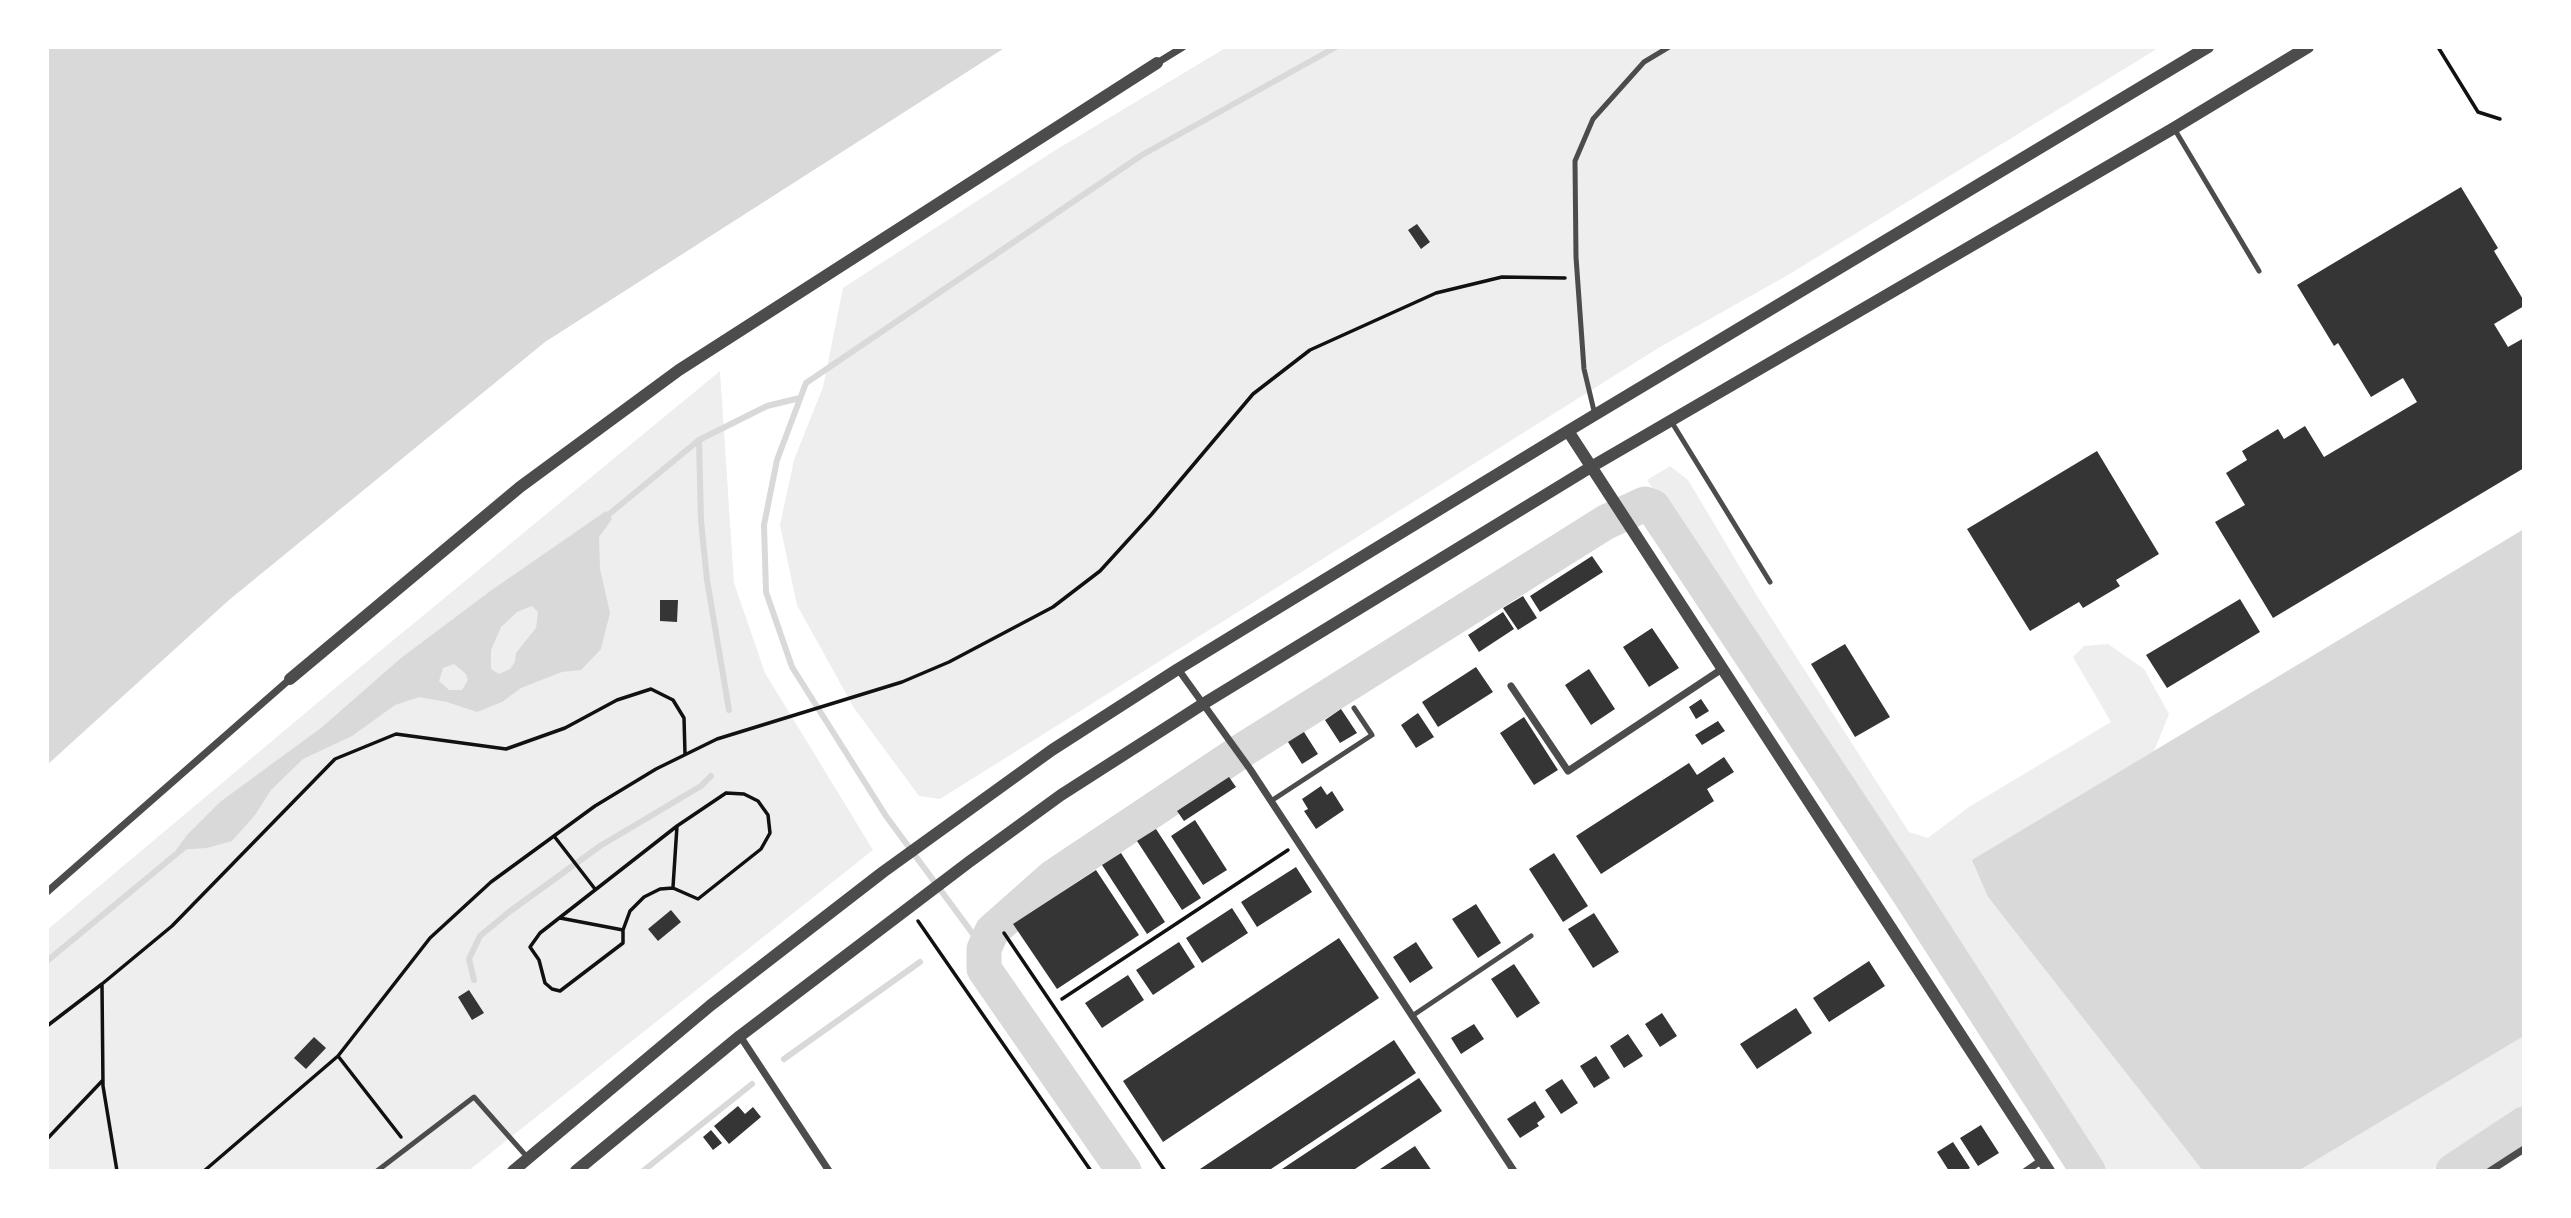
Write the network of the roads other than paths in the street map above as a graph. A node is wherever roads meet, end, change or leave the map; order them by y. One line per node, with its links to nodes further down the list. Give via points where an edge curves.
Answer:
1 (1184, 47): 5 (street)
2 (1669, 47): 8 (lane, via 1644,62 1593,119 1574,161 1584,369)
3 (2208, 47): 8 (street)
4 (2308, 47): 6 (street)
5 (1157, 63): 15 (street, via 679,370 520,487)
6 (2174, 128): 7 (lane); 9 (street)
7 (2259, 271)
8 (1595, 415): 10 (street)
9 (1671, 421): 11 (street); 12 (lane)
10 (1568, 431): 11 (street); 13 (street)
11 (1591, 467): 14 (street); 17 (street)
12 (1770, 582)
13 (1178, 669): 17 (street); 25 (street, via 1052,750 883,872 711,1004)
14 (1722, 669): 16 (street, via 1568,771); 26 (street)
15 (290, 679): 20 (street)
16 (1511, 686)
17 (1203, 704): 19 (street); 23 (street, via 1061,794)
18 (1354, 708): 19 (lane, via 1372,735)
19 (1271, 801): 22 (street)
20 (47, 892)
21 (1531, 936): 22 (lane)
22 (1412, 1017): 31 (street)
23 (740, 1036): 29 (street); 30 (street)
24 (2524, 1149): 33 (street)
25 (528, 1158): 27 (lane, via 474,1097); 28 (street)
26 (2046, 1166): 32 (street)
27 (377, 1171)
28 (513, 1171)
29 (576, 1171)
30 (829, 1171)
31 (1514, 1171)
32 (2026, 1171)
33 (2490, 1171)

